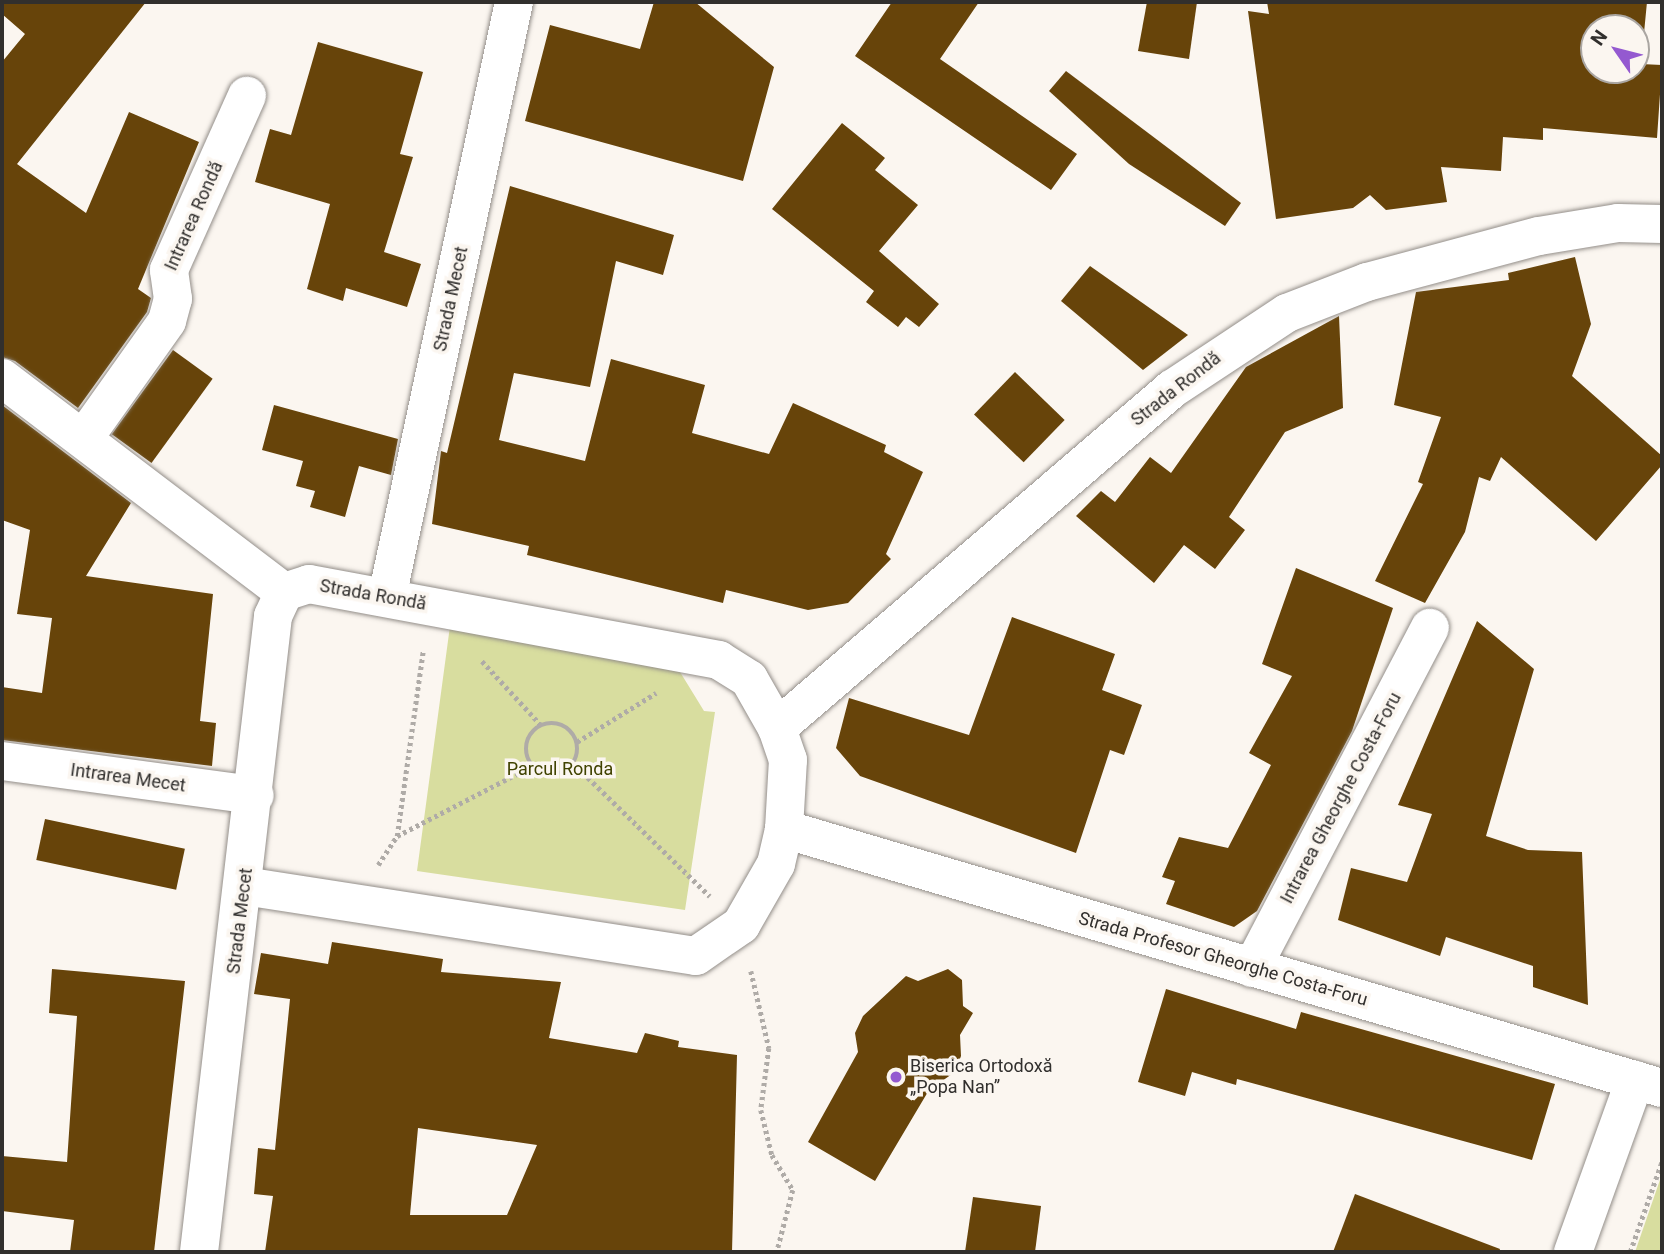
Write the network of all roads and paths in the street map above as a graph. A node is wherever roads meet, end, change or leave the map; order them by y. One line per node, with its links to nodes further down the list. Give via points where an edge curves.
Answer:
1 (514, 2): 7 (street, Strada Mecet)
2 (247, 96): 5 (street, Intrarea Rondă, via 169,270 173,299 167,321)
3 (1662, 224): 13 (street, Strada Rondă, via 1618,223 1539,236 1367,282 1287,313 1172,389)
4 (2, 378): 5 (street)
5 (84, 439): 6 (street)
6 (284, 592): 7 (street, Strada Rondă, via 309,584); 18 (street, Strada Mecet, via 273,616)
7 (387, 597): 8 (street, Strada Rondă)
8 (429, 604): 13 (street, Strada Rondă, via 719,660 749,678); 20 (path)
9 (1430, 628): 24 (street, Intrarea Gheorghe Costa-Foru)
10 (477, 656): 12 (path)
11 (659, 691): 14 (path)
12 (541, 725): 14 (path, via 566,727); 17 (path, via 527,743)
13 (778, 727): 19 (street, Strada Rondă, via 788,760)
14 (577, 742): 16 (path)
15 (2, 761): 18 (street, Intrarea Mecet)
16 (573, 763): 17 (path, via 554,775); 23 (path)
17 (532, 766): 20 (path)
18 (255, 795): 21 (street, Strada Mecet)
19 (784, 829): 23 (street, Strada Rondă, via 776,864); 24 (street, Strada Profesor Gheorghe Costa-Foru)
20 (397, 836): 22 (path)
21 (244, 886): 22 (street, Strada Rondă); 27 (street, Strada Mecet)
22 (352, 903): 23 (street, Strada Rondă, via 674,957 713,948)
23 (741, 925): 28 (path, via 769,1048 761,1111 772,1155 793,1191)
24 (1252, 968): 25 (street, Strada Profesor Gheorghe Costa-Foru)
25 (1649, 1084): 29 (street)
26 (1662, 1161): 30 (path)
27 (200, 1252)
28 (777, 1252)
29 (1573, 1252)
30 (1630, 1252)

